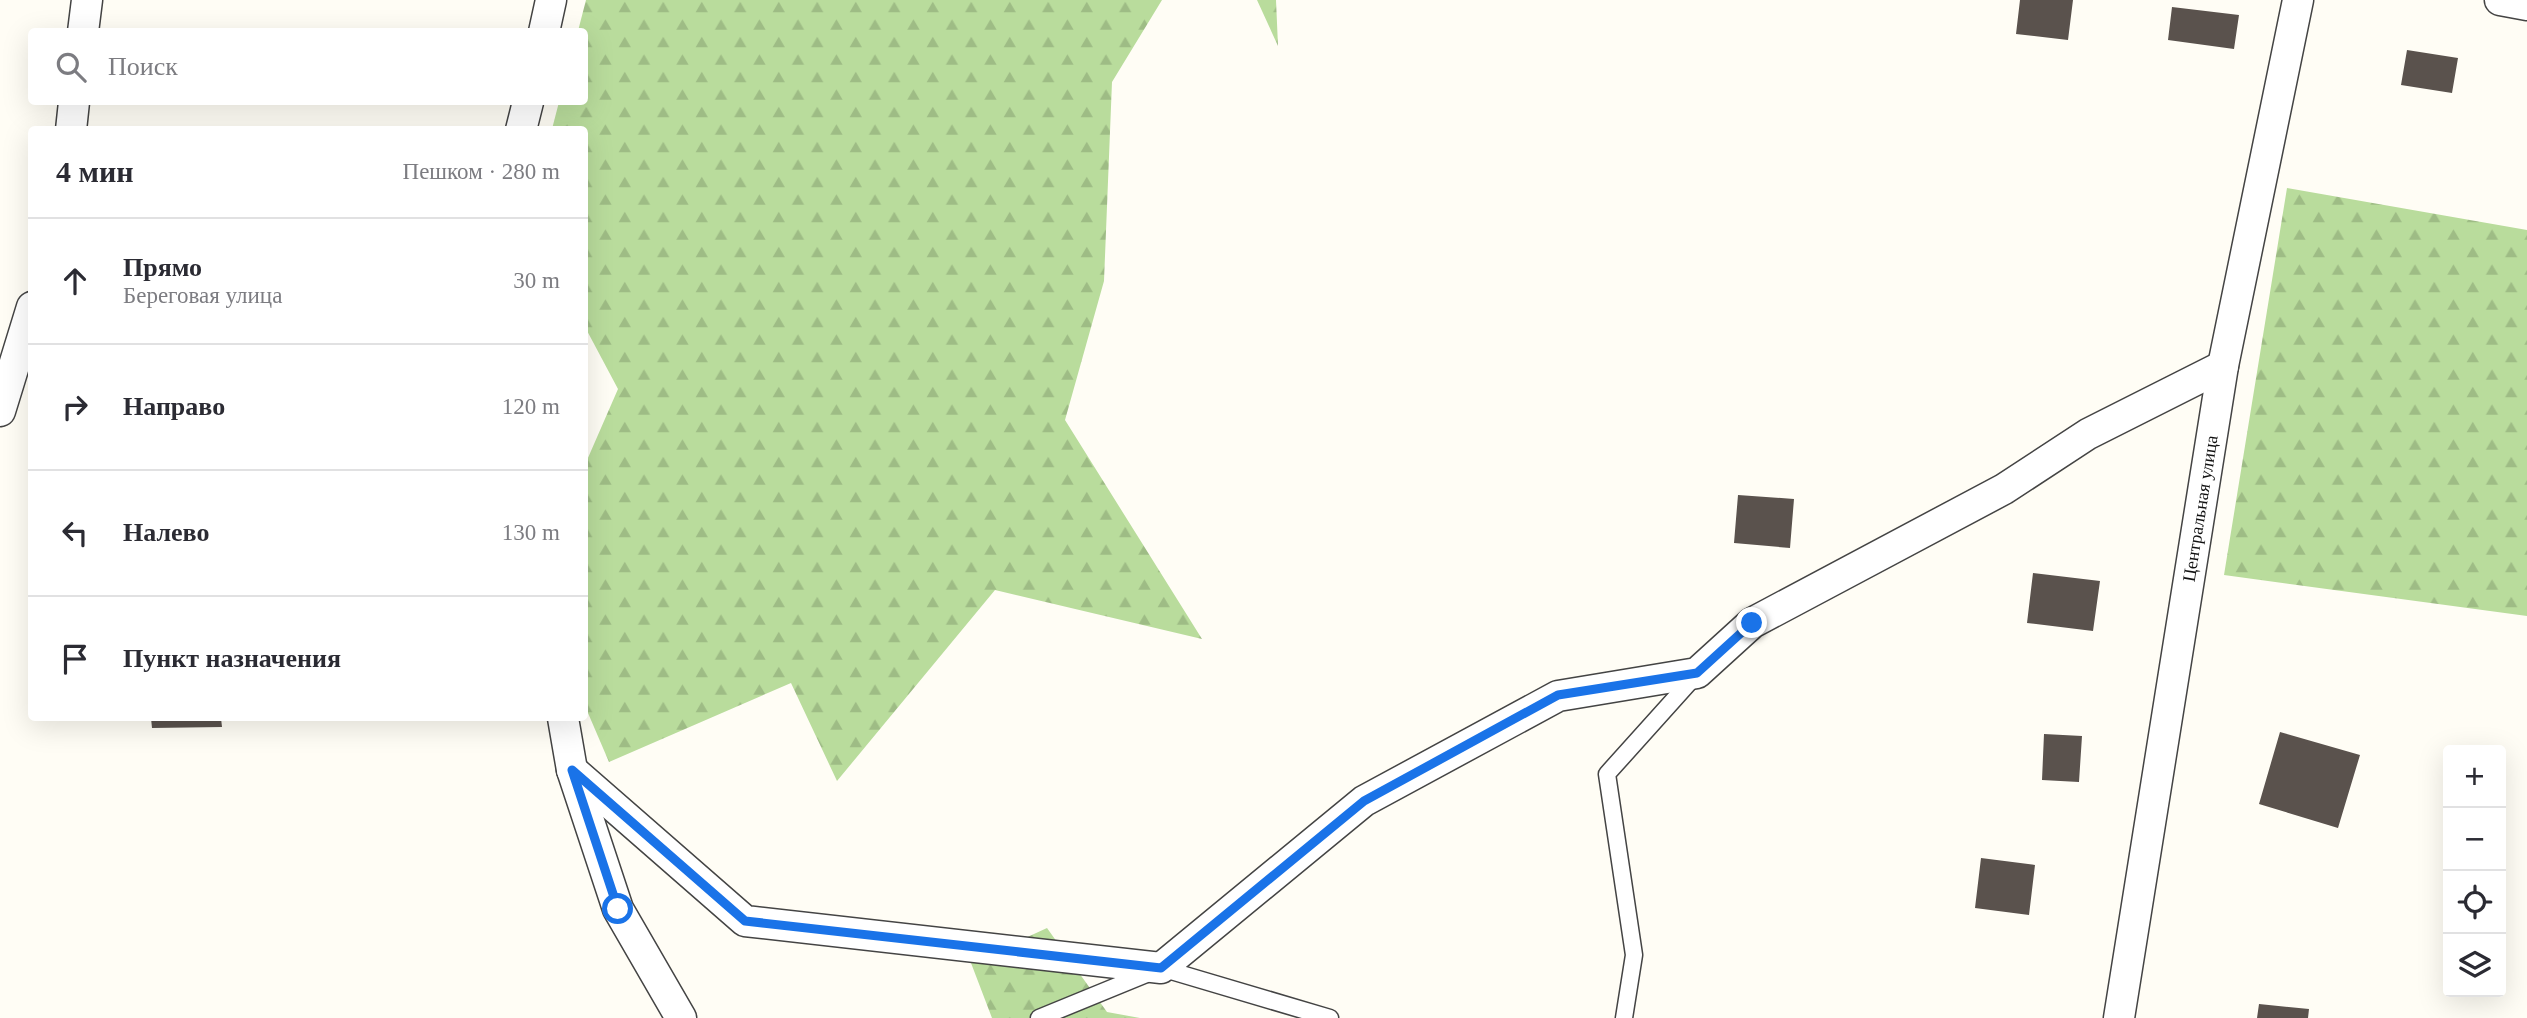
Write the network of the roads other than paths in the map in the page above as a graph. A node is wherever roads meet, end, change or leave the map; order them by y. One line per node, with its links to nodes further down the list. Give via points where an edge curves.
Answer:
1 (87, 0): 6 (street)
2 (551, 0): 7 (street)
3 (2298, 0): 13 (street, Центральная улица)
4 (2500, 0): 5 (street)
5 (2527, 5)
6 (84, 28)
7 (545, 28)
8 (74, 105): 10 (street)
9 (527, 105): 11 (street)
10 (71, 126)
11 (522, 126)
12 (28, 320): 14 (street)
13 (2223, 366): 15 (street, via 2088,434 2004,489 1752,623); 23 (street, Центральная улица)
14 (0, 411)
15 (1697, 673): 18 (street, via 1558,695 1364,801); 22 (lane, via 1607,774 1634,955)
16 (564, 721): 17 (street)
17 (572, 770): 18 (street, via 745,921); 19 (street, via 618,909)
18 (1161, 968): 20 (lane); 21 (lane)
19 (681, 1018)
20 (1040, 1018)
21 (1330, 1018)
22 (1624, 1018)
23 (2119, 1018)

